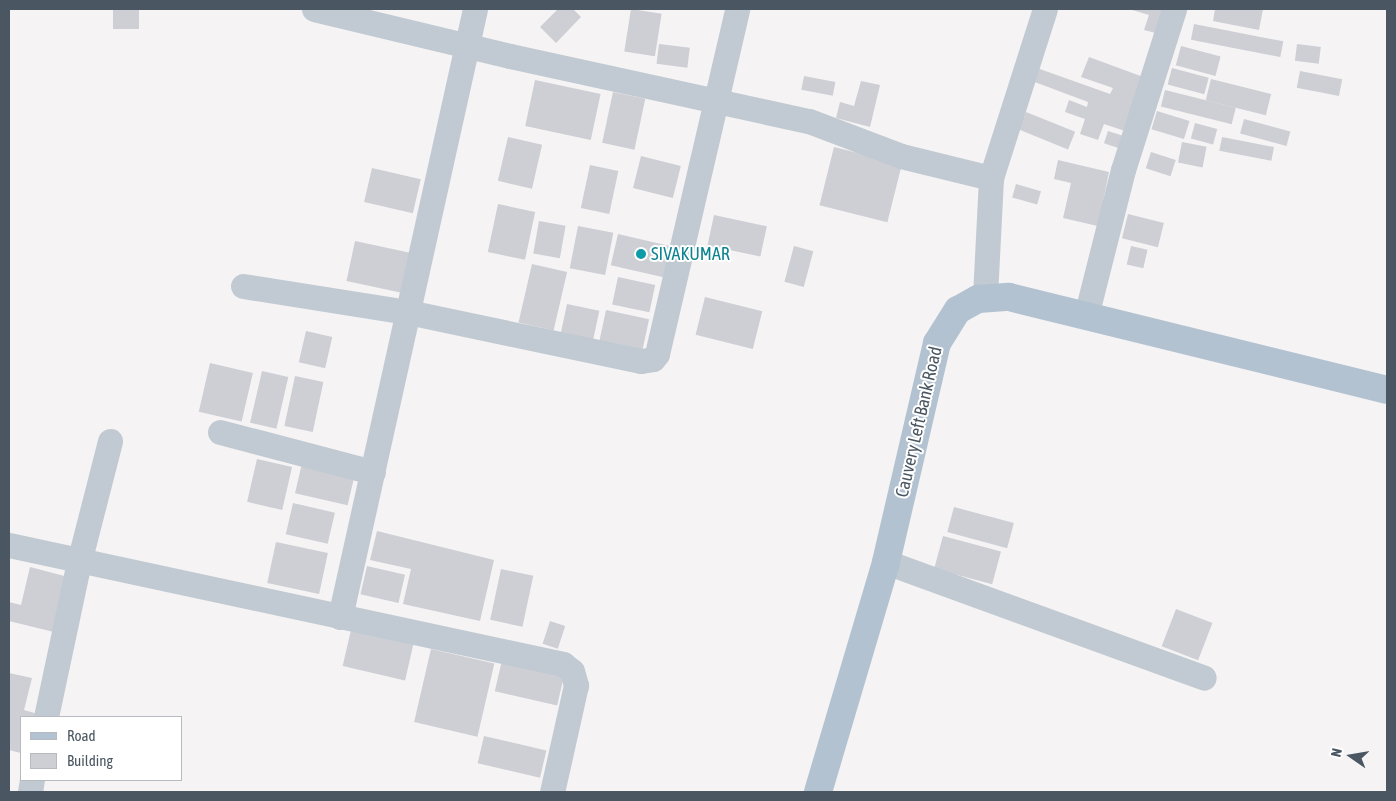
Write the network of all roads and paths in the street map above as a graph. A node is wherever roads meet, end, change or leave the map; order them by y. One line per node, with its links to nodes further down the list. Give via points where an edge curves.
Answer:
1 (314, 9): 6 (street)
2 (475, 9): 6 (street)
3 (737, 9): 7 (street)
4 (1044, 9): 8 (street)
5 (1174, 9): 12 (street, via 1123,170)
6 (466, 46): 7 (street); 11 (street)
7 (714, 99): 8 (street, via 809,121 901,156); 11 (street, via 657,354 653,359 641,361)
8 (991, 178): 10 (street)
9 (243, 286): 11 (street)
10 (985, 298): 12 (main road, Cauvery Left Bank Road, via 1009,297); 19 (main road, Cauvery Left Bank Road, via 958,310 937,343)
11 (408, 312): 16 (street)
12 (1086, 316): 13 (main road, Cauvery Left Bank Road)
13 (1387, 390)
14 (220, 432): 16 (street)
15 (110, 441): 18 (street)
16 (373, 472): 20 (street)
17 (9, 545): 18 (street)
18 (79, 562): 20 (street); 22 (street)
19 (886, 562): 21 (street); 24 (main road, Cauvery Left Bank Road)
20 (340, 618): 23 (street, via 557,662 568,668 576,685)
21 (1204, 678)
22 (46, 716)
23 (552, 792)
24 (818, 792)

